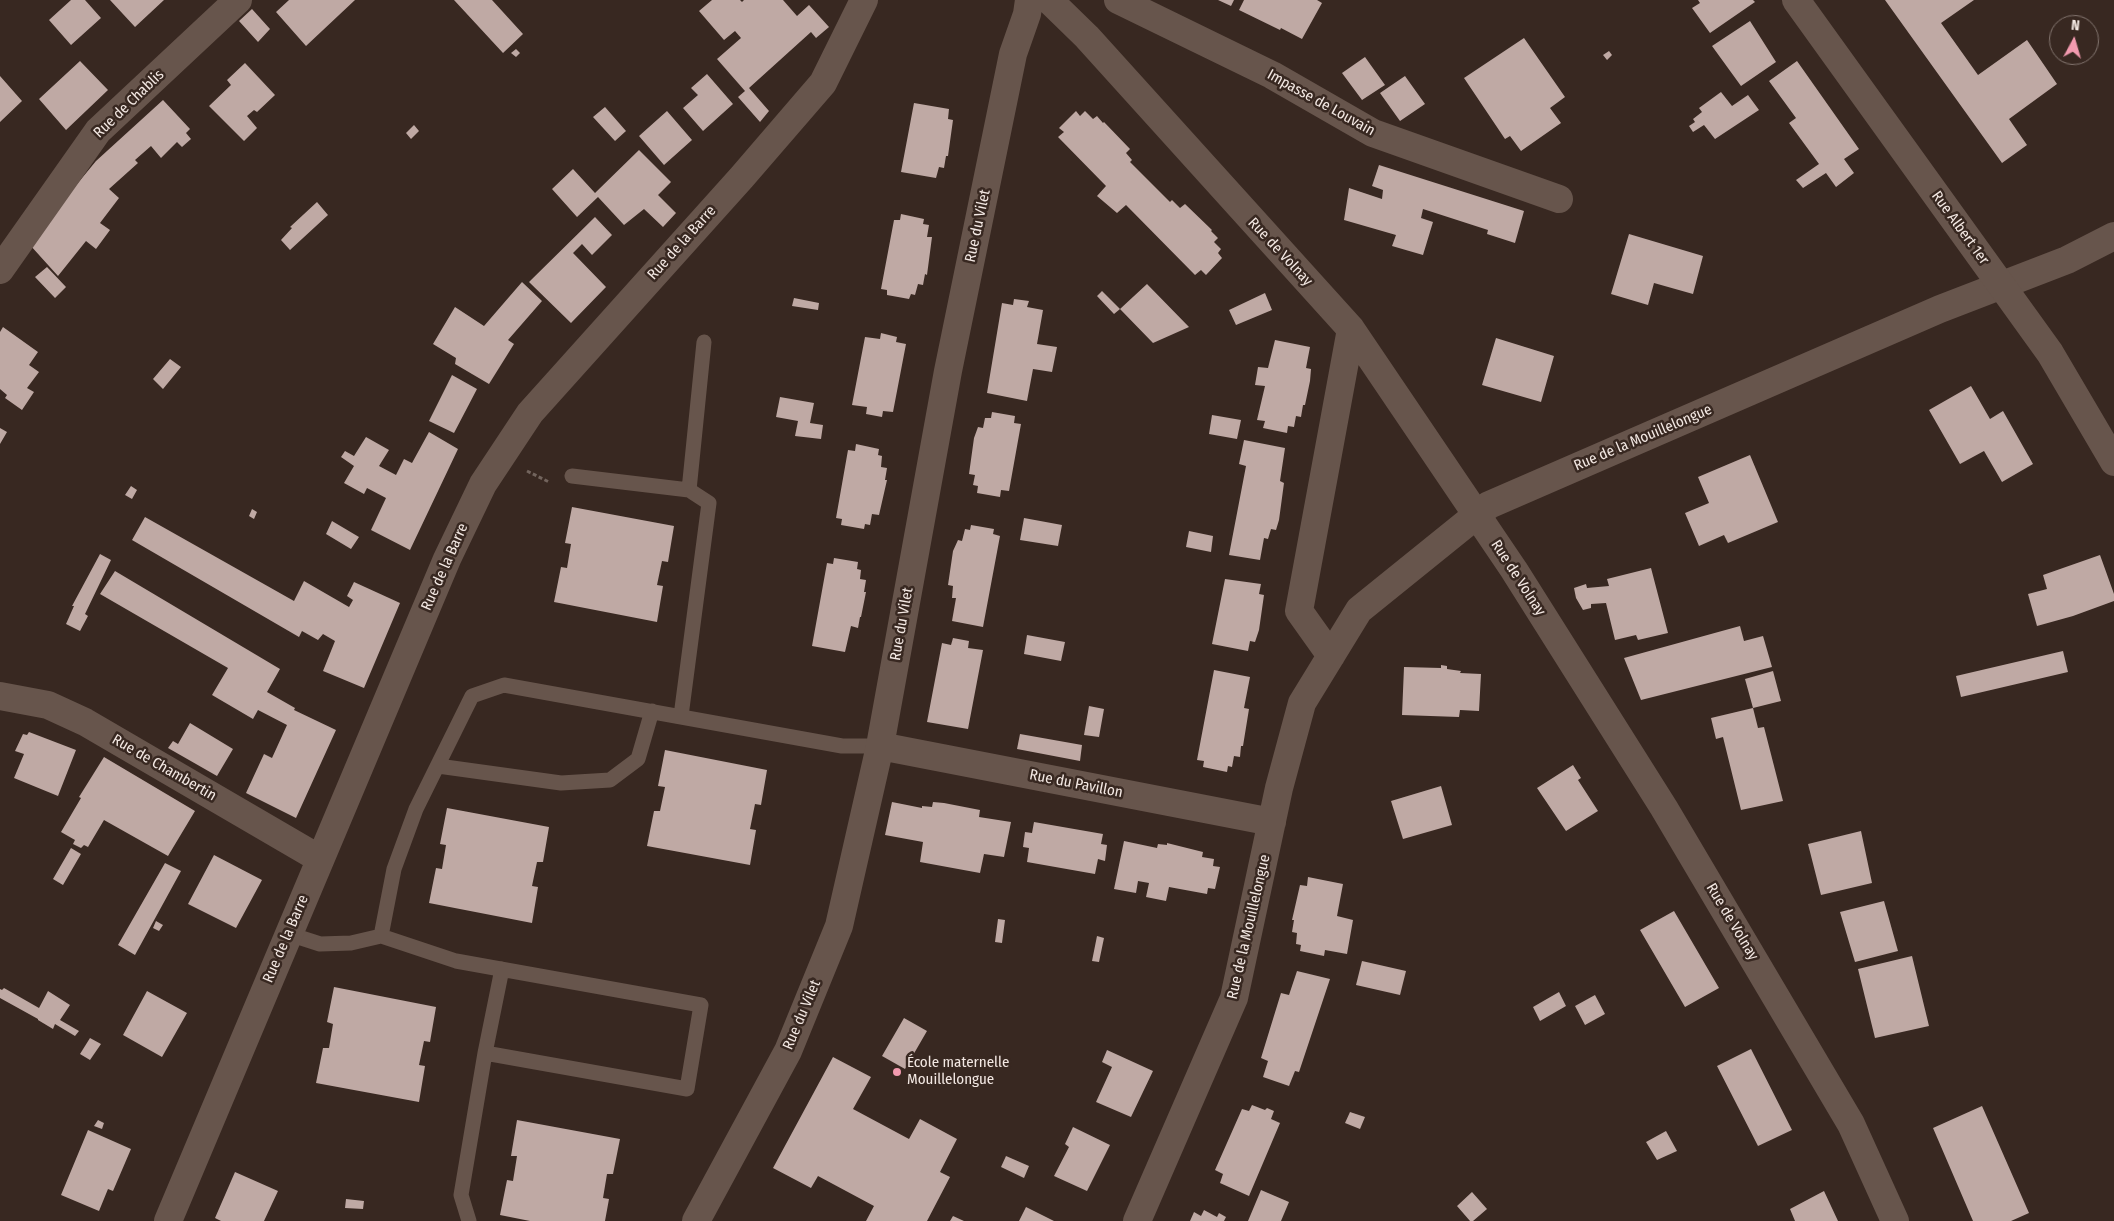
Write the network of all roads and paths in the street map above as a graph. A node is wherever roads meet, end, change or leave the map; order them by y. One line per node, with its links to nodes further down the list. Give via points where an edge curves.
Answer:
1 (238, 0): 9 (street, Rue de Chablis, via 98,131)
2 (864, 0): 13 (street, Rue de la Barre, via 824,83 530,413)
3 (1029, 0): 22 (street, Rue du Vilet, via 1013,54 948,371)
4 (1050, 0): 11 (street, Rue de Volnay)
5 (1118, 0): 7 (street, Impasse de Louvain, via 1272,75 1373,133)
6 (1796, 0): 10 (street, Rue Albert 1er)
7 (1559, 199)
8 (2114, 236): 10 (street, Rue de la Mouillelongue, via 2067,260)
9 (0, 270)
10 (2002, 286): 14 (street, Rue Albert 1er, via 2050,353); 17 (street, Rue de la Mouillelongue, via 1931,312 1489,505)
11 (1352, 329): 17 (street, Rue de Volnay); 18 (street, via 1299,610)
12 (704, 342): 16 (lane)
13 (500, 458): 15 (path, via 557,486); 25 (street, Rue de la Barre, via 483,484 447,559)
14 (2114, 462)
15 (572, 476): 16 (lane)
16 (688, 490): 21 (lane, via 709,503)
17 (1475, 514): 18 (street, Rue de la Mouillelongue, via 1359,610); 34 (street, Rue de Volnay, via 1675,825 1851,1124)
18 (1331, 656): 24 (street, Rue de la Mouillelongue, via 1302,703)
19 (0, 696): 25 (street, Rue de Chambertin, via 48,705 85,722)
20 (652, 711): 21 (lane); 23 (lane, via 638,759 610,780 561,783); 23 (lane, via 504,685 472,696)
21 (681, 716): 22 (lane, via 842,746)
22 (880, 746): 24 (street, Rue du Pavillon); 32 (street, Rue du Vilet, via 839,926 788,1051)
23 (438, 766): 27 (lane, via 416,810 394,869)
24 (1272, 822): 33 (street, Rue de la Mouillelongue, via 1234,998)
25 (320, 859): 26 (street, Rue de la Barre)
26 (289, 934): 27 (lane, via 320,944); 30 (street, Rue de la Barre)
27 (381, 936): 28 (lane, via 456,961)
28 (502, 969): 29 (lane); 29 (lane, via 701,1005 687,1089)
29 (485, 1053): 31 (lane, via 462,1195)
30 (168, 1221)
31 (469, 1221)
32 (696, 1221)
33 (1137, 1221)
34 (1896, 1221)

